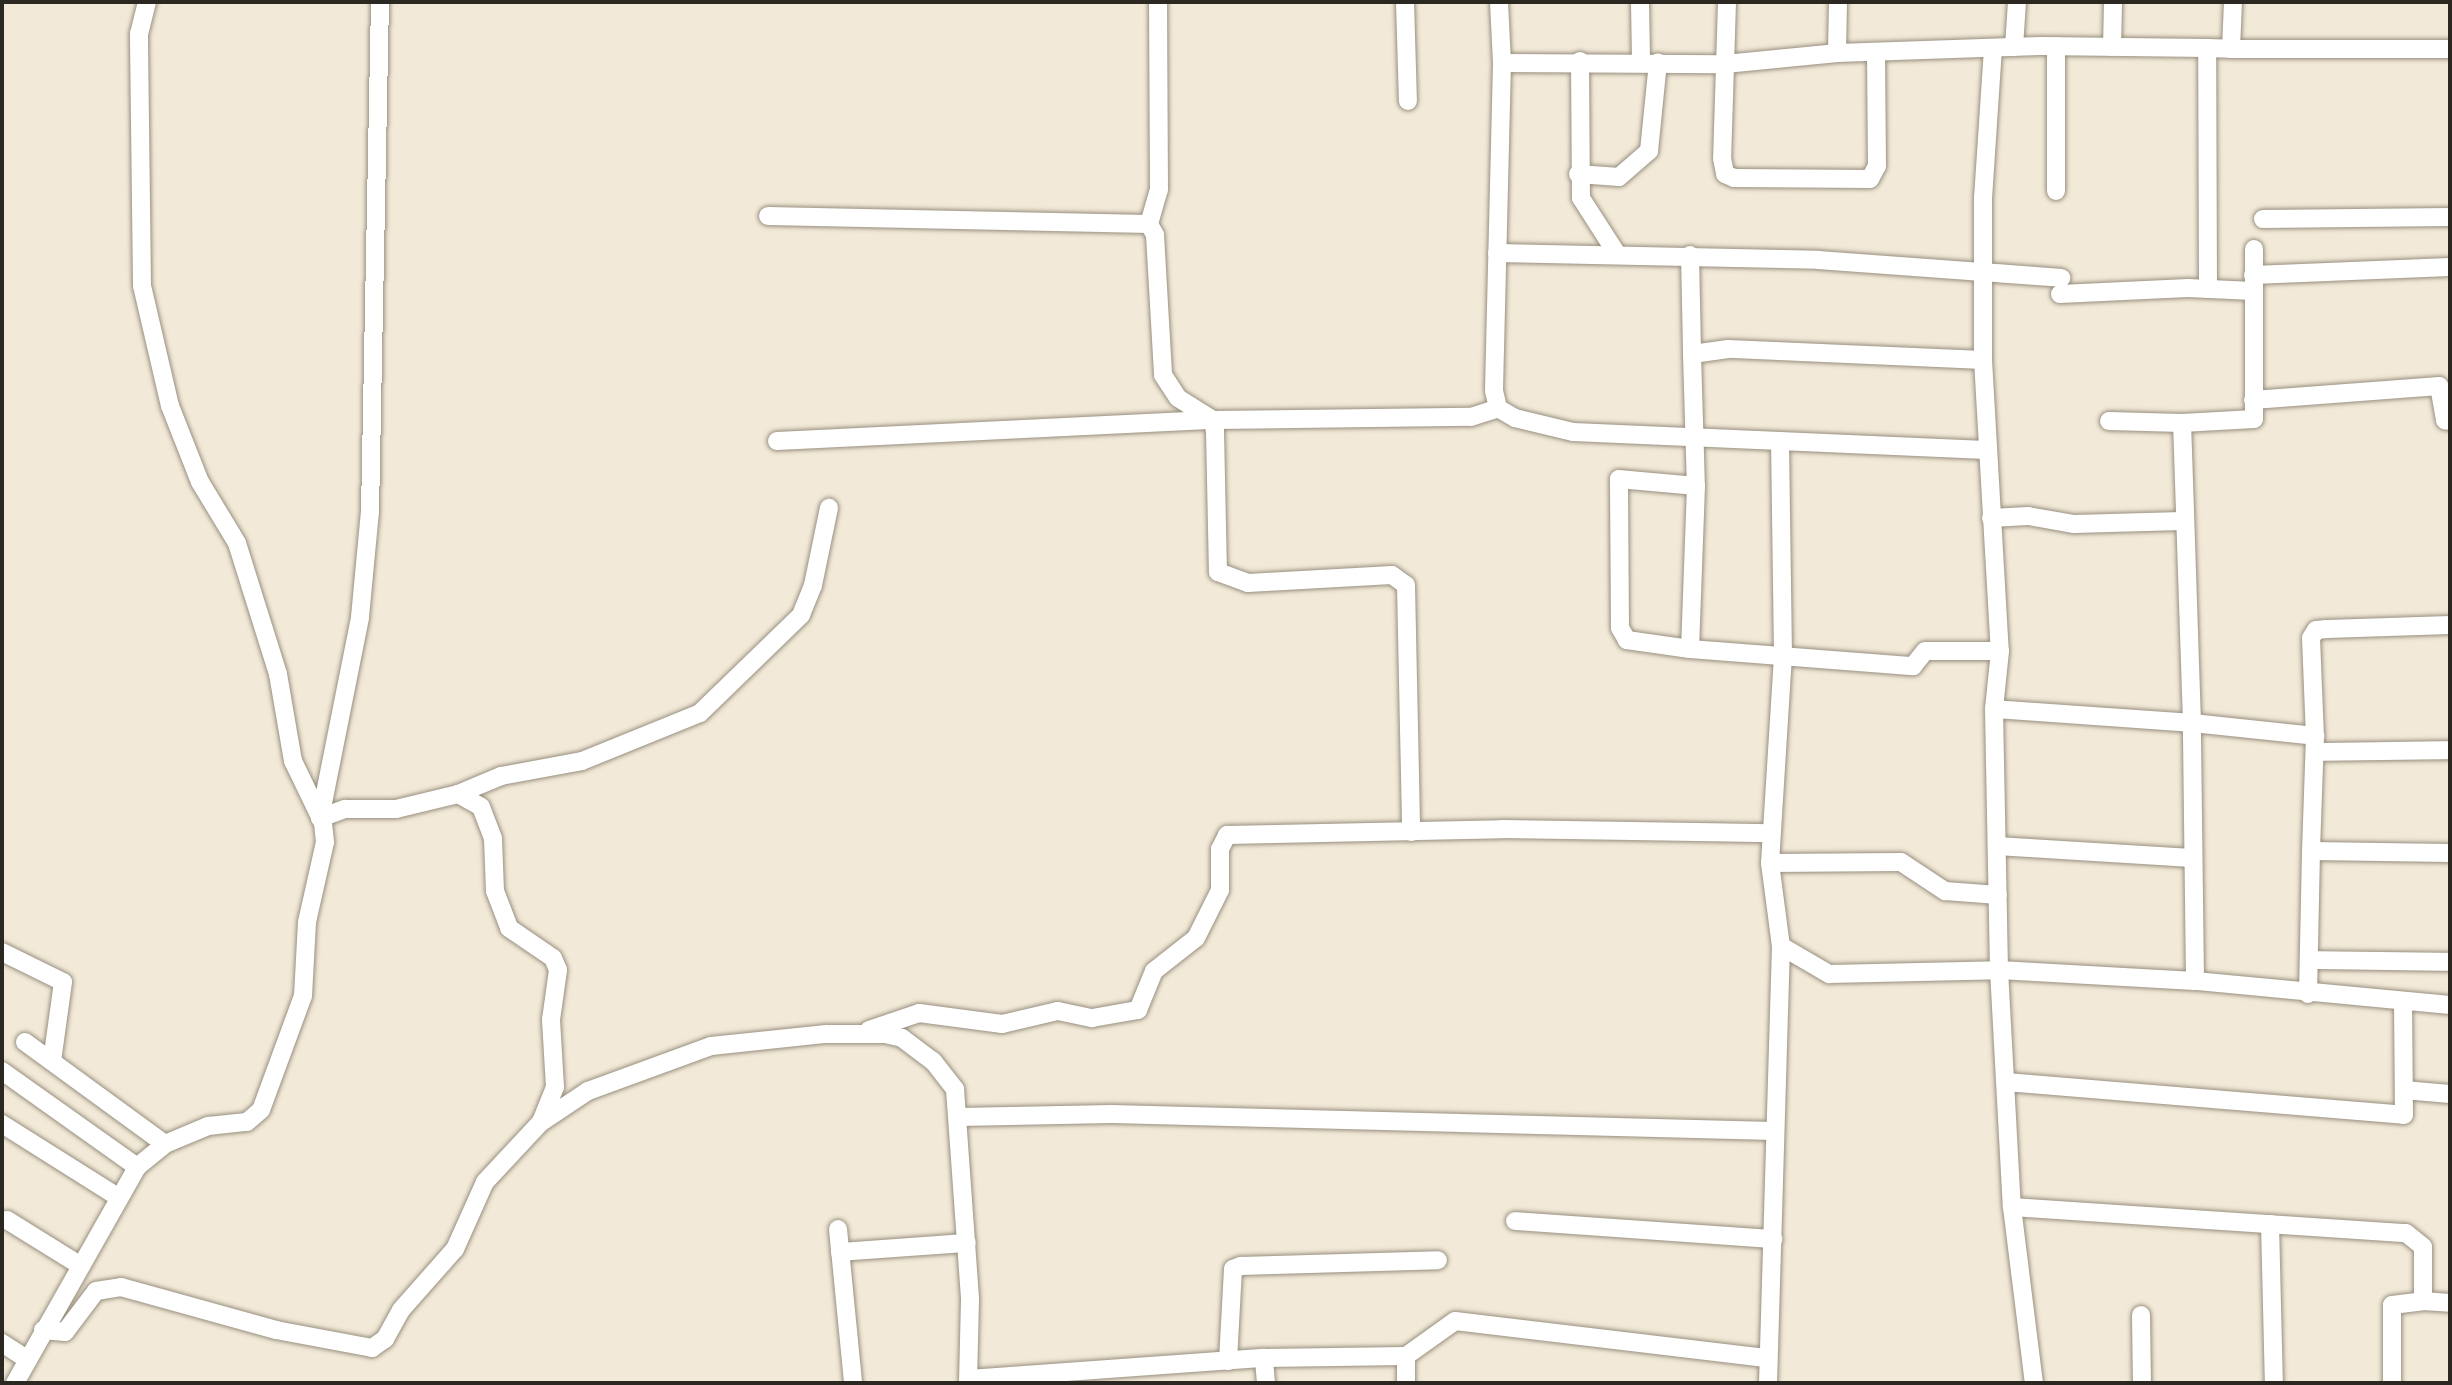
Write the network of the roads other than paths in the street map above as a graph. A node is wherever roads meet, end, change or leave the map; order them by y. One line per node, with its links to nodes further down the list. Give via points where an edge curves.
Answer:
1 (147, 2): 65 (street, via 139,34 142,286 183,446 237,543 278,674 293,761)
2 (380, 2): 65 (street, via 370,512 360,617)
3 (1158, 2): 31 (street, via 1159,190)
4 (1405, 2): 25 (street)
5 (1499, 2): 23 (street)
6 (1640, 2): 22 (street)
7 (1727, 2): 24 (street)
8 (1838, 2): 19 (street)
9 (2017, 2): 13 (street)
10 (2113, 2): 14 (street)
11 (2233, 2): 17 (street)
12 (2056, 46): 13 (street); 14 (street); 27 (street)
13 (2014, 47): 15 (street)
14 (2112, 47): 16 (street)
15 (1993, 48): 20 (street); 37 (street, via 1983,198)
16 (2207, 48): 17 (street); 39 (street)
17 (2231, 49): 18 (street)
18 (2450, 49)
19 (1837, 53): 20 (street); 24 (street)
20 (1876, 54): 24 (street, via 1877,166 1870,179 1861,181 1748,180 1725,174)
21 (1580, 61): 22 (street); 23 (street); 26 (street)
22 (1649, 61): 24 (street); 26 (street, via 1649,151 1619,177)
23 (1502, 63): 33 (street)
24 (1725, 64)
25 (1408, 101)
26 (1578, 174): 34 (street, via 1585,209)
27 (2056, 191)
28 (768, 216): 31 (street)
29 (2450, 217): 30 (street)
30 (2263, 219)
31 (1149, 224): 44 (street, via 1155,235 1163,375 1178,398)
32 (2254, 249): 38 (street)
33 (1497, 253): 34 (street); 43 (street)
34 (1617, 254): 35 (street)
35 (1690, 255): 37 (street); 40 (street)
36 (2450, 267): 38 (street)
37 (1986, 273): 39 (street, via 2061,286); 41 (street)
38 (2253, 283): 39 (street); 42 (street)
39 (2208, 289)
40 (1692, 354): 41 (street, via 1728,349); 48 (street)
41 (1983, 360): 51 (street)
42 (2253, 400): 46 (street, via 2439,386 2445,420); 47 (street, via 2254,419)
43 (1498, 408): 44 (street, via 1471,417); 48 (street, via 1515,418 1573,432)
44 (1213, 420): 49 (street); 66 (street, via 1215,560 1224,577 1248,583 1392,575 1406,585)
45 (2109, 421): 47 (street)
46 (2450, 421)
47 (2182, 423): 55 (street)
48 (1691, 439): 50 (street); 52 (street)
49 (777, 441)
50 (1780, 441): 51 (street); 59 (street)
51 (1986, 450): 54 (street)
52 (1696, 486): 57 (street); 57 (street, via 1619,479 1620,628 1627,640)
53 (829, 508): 64 (street, via 813,585 801,615 700,713 582,761 501,776)
54 (1991, 518): 55 (street, via 2028,516 2074,524); 58 (street)
55 (2182, 521): 61 (street)
56 (2450, 625): 62 (street, via 2316,630 2311,638)
57 (1690, 649): 59 (street)
58 (2000, 651): 59 (street, via 1925,651 1913,666); 60 (street)
59 (1783, 656): 67 (street)
60 (1994, 709): 61 (street); 68 (street)
61 (2192, 723): 62 (street); 71 (street)
62 (2315, 744): 63 (street); 69 (street)
63 (2450, 750)
64 (458, 794): 65 (street, via 396,809 345,809); 91 (street, via 481,807 493,839 495,891 509,928 553,958 558,970 551,1020 555,1087)
65 (320, 818): 94 (street, via 325,842 307,922 303,996 261,1110 247,1122 208,1126)
66 (1411, 832): 67 (street); 83 (street, via 1227,835 1220,849 1220,890 1214,902 1188,947 1154,971 1138,1010 1092,1018 1058,1011 1002,1024 919,1013)
67 (1771, 833): 72 (street)
68 (1997, 846): 71 (street); 73 (street)
69 (2311, 851): 70 (street); 76 (street)
70 (2450, 853)
71 (2192, 858): 79 (street)
72 (1770, 863): 73 (street, via 1901,862 1945,891); 74 (street)
73 (1998, 895): 78 (street)
74 (1781, 946): 78 (street, via 1829,974); 93 (street)
75 (2, 952): 85 (street, via 63,982)
76 (2309, 960): 77 (street); 80 (street)
77 (2450, 962)
78 (1999, 970): 79 (street); 87 (street)
79 (2195, 981): 80 (street)
80 (2308, 994): 81 (street)
81 (2403, 1003): 82 (street); 88 (street)
82 (2450, 1005)
83 (856, 1034): 90 (street, via 902,1038 933,1061 953,1082); 91 (street, via 711,1046 678,1055 608,1080)
84 (25, 1042): 85 (street)
85 (52, 1061): 94 (street)
86 (2, 1071): 95 (street)
87 (2006, 1082): 88 (street, via 2404,1115); 97 (street)
88 (2404, 1090): 89 (street)
89 (2450, 1094)
90 (959, 1117): 93 (street, via 1112,1114); 103 (street)
91 (540, 1123): 110 (street, via 475,1196 455,1249 401,1310 385,1339 372,1348 339,1345 110,1286 88,1300 65,1332)
92 (2, 1124): 96 (street)
93 (1774, 1131): 102 (street)
94 (165, 1144): 95 (street)
95 (137, 1167): 96 (street)
96 (118, 1197): 106 (street)
97 (2012, 1207): 100 (street); 123 (street)
98 (7, 1220): 106 (street)
99 (1515, 1221): 102 (street)
100 (2270, 1224): 107 (street, via 2406,1233 2423,1247); 125 (street)
101 (838, 1229): 104 (street)
102 (1773, 1239): 114 (street)
103 (967, 1243): 104 (street); 117 (street)
104 (840, 1252): 119 (street)
105 (1438, 1260): 116 (street, via 1233,1269)
106 (81, 1266): 110 (street)
107 (2423, 1301): 108 (street); 126 (street, via 2392,1305)
108 (2450, 1303)
109 (2141, 1315): 124 (street)
110 (43, 1330): 115 (street)
111 (2, 1343): 115 (street)
112 (1406, 1356): 113 (street); 114 (street, via 1455,1321); 121 (street)
113 (1264, 1358): 116 (street); 120 (street)
114 (1766, 1358): 122 (street)
115 (28, 1360): 118 (street)
116 (1228, 1361): 117 (street)
117 (968, 1381)
118 (15, 1383)
119 (853, 1383)
120 (1266, 1383)
121 (1406, 1383)
122 (1768, 1383)
123 (2034, 1383)
124 (2142, 1383)
125 (2274, 1383)
126 (2392, 1383)

